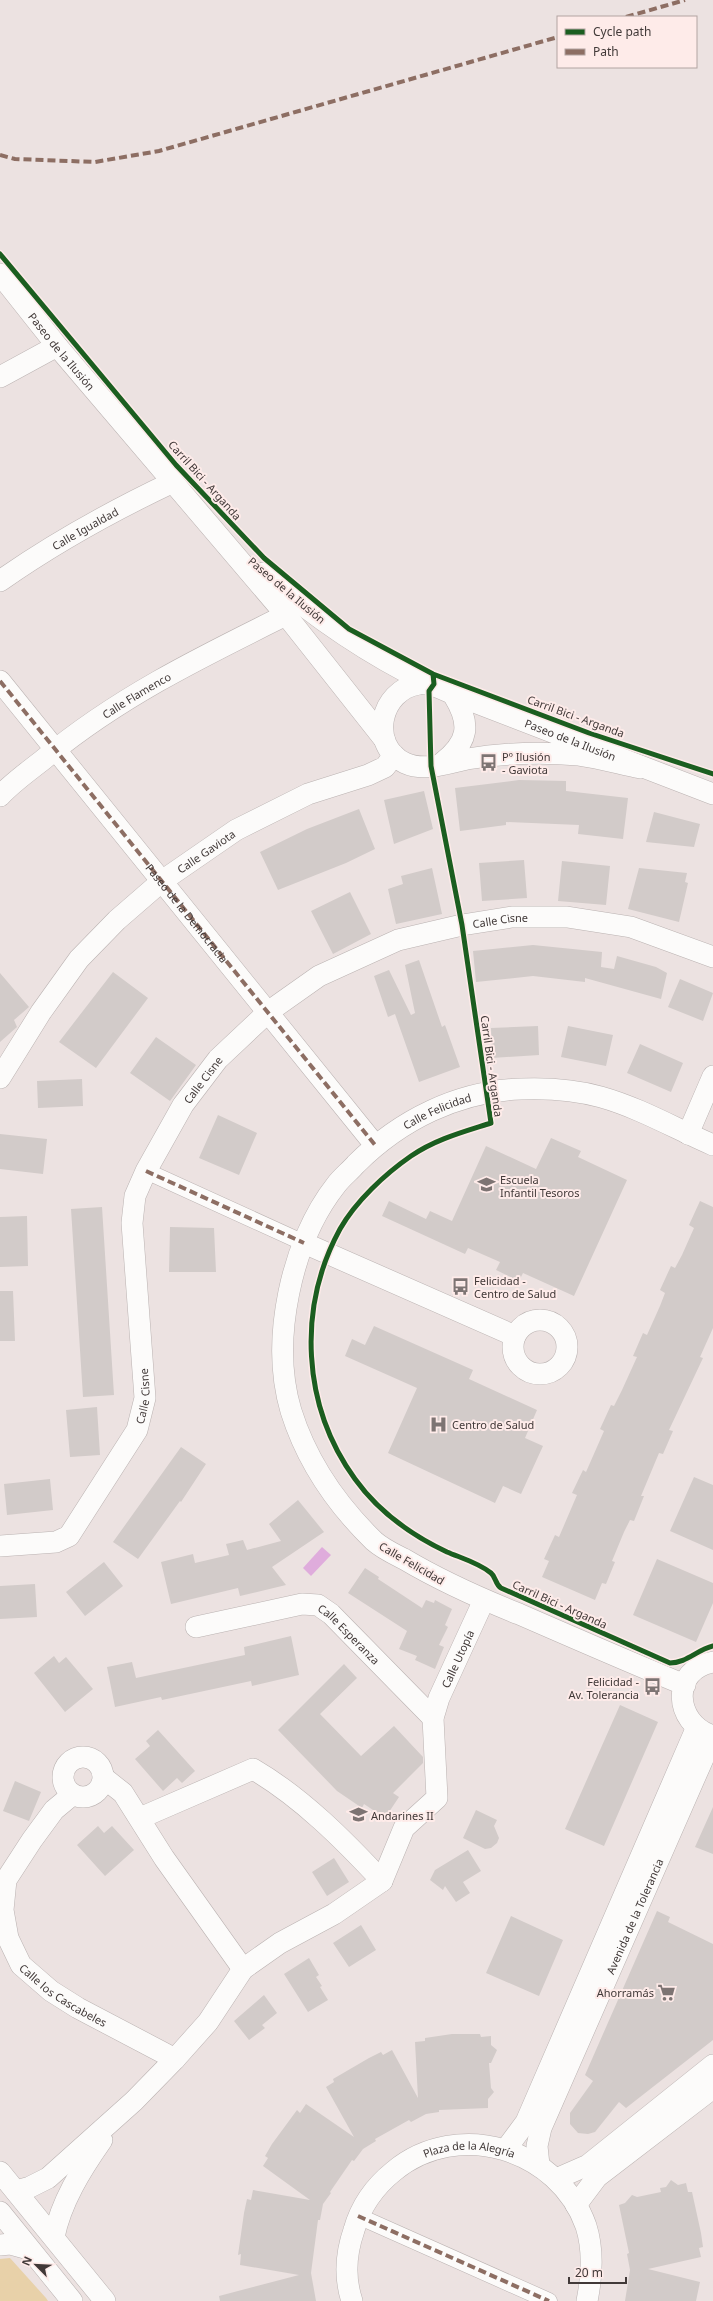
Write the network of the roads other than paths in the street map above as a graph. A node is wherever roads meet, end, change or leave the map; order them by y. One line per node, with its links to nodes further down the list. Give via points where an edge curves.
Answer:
1 (0, 274): 2 (street, Paseo de la Ilusión)
2 (57, 346): 3 (street); 4 (street, Paseo de la Ilusión)
3 (0, 377)
4 (173, 482): 5 (street, Calle Igualdad, via 96,522); 6 (street, Paseo de la Ilusión); 7 (street, Paseo de la Ilusión, via 278,586 327,625)
5 (0, 581)
6 (286, 615): 7 (street, Paseo de la Ilusión, via 310,624 351,649); 11 (street, Paseo de la Ilusión); 12 (street, Calle Flamenco, via 156,682 100,716)
7 (395, 667): 9 (street, Paseo de la Ilusión)
8 (0, 681): 12 (street, Paseo de la Democracia)
9 (428, 683): 10 (street, Paseo de la Ilusión); 11 (street, via 408,686 390,700 383,716 382,728)
10 (454, 696): 13 (street, Paseo de la Ilusión, via 464,712 466,728 461,744 453,755); 14 (street, Paseo de la Ilusión)
11 (389, 747): 13 (street, Paseo de la Ilusión, via 404,763 420,767); 17 (street, Calle Gaviota, via 385,767 308,794 236,830)
12 (55, 749): 16 (street, Calle Flamenco); 17 (street, Paseo de la Democracia)
13 (442, 763): 14 (street, Paseo de la Ilusión, via 485,756 555,754 581,756)
14 (641, 768): 15 (street, Paseo de la Ilusión)
15 (713, 794)
16 (0, 796)
17 (162, 882): 19 (street, Paseo de la Democracia); 21 (street, Calle Gaviota, via 117,920 79,959 41,1012)
18 (713, 957): 19 (street, Calle Cisne, via 631,927 568,917 512,917 462,925 398,940 318,976)
19 (268, 1012): 23 (street, Paseo de la Democracia); 25 (street, Calle Cisne, via 218,1059 182,1105)
20 (713, 1076): 22 (street)
21 (0, 1078)
22 (688, 1134): 23 (street, Calle Felicidad, via 601,1096 554,1089 518,1088 456,1100 427,1111); 24 (street, Calle Felicidad)
23 (376, 1145): 26 (street, Calle Felicidad, via 336,1184)
24 (713, 1146)
25 (146, 1171): 26 (street); 28 (street, Calle Cisne, via 135,1196 132,1223 145,1398 137,1430 69,1536 56,1542)
26 (304, 1243): 27 (street); 29 (street, Calle Felicidad, via 291,1282 284,1318 283,1358 290,1408 304,1447 320,1478 348,1515 378,1544 457,1588)
27 (515, 1336)
28 (0, 1546)
29 (484, 1600): 32 (street, Calle Felicidad); 33 (street, Calle Utopía, via 439,1698)
30 (196, 1627): 33 (street, Calle Esperanza, via 302,1604 318,1605 331,1614)
31 (713, 1662): 32 (street, via 706,1663 693,1672)
32 (685, 1685): 34 (street, via 682,1700 686,1716)
33 (433, 1718): 38 (street, via 437,1798 404,1828)
34 (704, 1732): 44 (street, Avenida de la Tolerancia, via 526,2122); 45 (street, Avenida de la Tolerancia, via 541,2128 537,2146)
35 (104, 1778): 36 (street, via 101,1788 90,1797); 36 (street, via 100,1765 94,1760 82,1757 75,1759 66,1766 64,1772 64,1784); 37 (street, via 123,1794)
36 (72, 1795): 40 (street, Calle los Cascabeles, via 54,1810 6,1880 3,1910 8,1938 21,1965 51,1991)
37 (140, 1818): 38 (street, via 253,1769 278,1784 358,1855); 39 (street, via 164,1858)
38 (382, 1881): 39 (street, via 334,1914 280,1943)
39 (243, 1969): 40 (street, via 208,2022)
40 (175, 2059): 43 (street)
41 (713, 2065): 47 (street, via 588,2165)
42 (713, 2088): 49 (street, via 597,2178)
43 (134, 2101): 48 (street, via 48,2178); 52 (street, via 103,2137 80,2172 57,2220)
44 (506, 2149): 45 (street, Plaza de la Alegría); 51 (street, Plaza de la Alegría, via 470,2144 451,2145 427,2151 403,2163 382,2181 366,2200)
45 (538, 2165): 47 (street, Plaza de la Alegría)
46 (0, 2172): 48 (street)
47 (556, 2179): 49 (street, Plaza de la Alegría)
48 (16, 2191): 52 (street)
49 (576, 2205): 59 (street, Plaza de la Alegría, via 586,2226 591,2249 592,2276)
50 (0, 2212): 54 (street)
51 (358, 2216): 57 (street, Plaza de la Alegría, via 348,2249 346,2270); 58 (street)
52 (54, 2237): 56 (street)
53 (0, 2245): 54 (street, via 10,2244)
54 (28, 2248): 55 (street)
55 (72, 2301)
56 (105, 2301)
57 (352, 2301)
58 (548, 2301)
59 (587, 2301)

